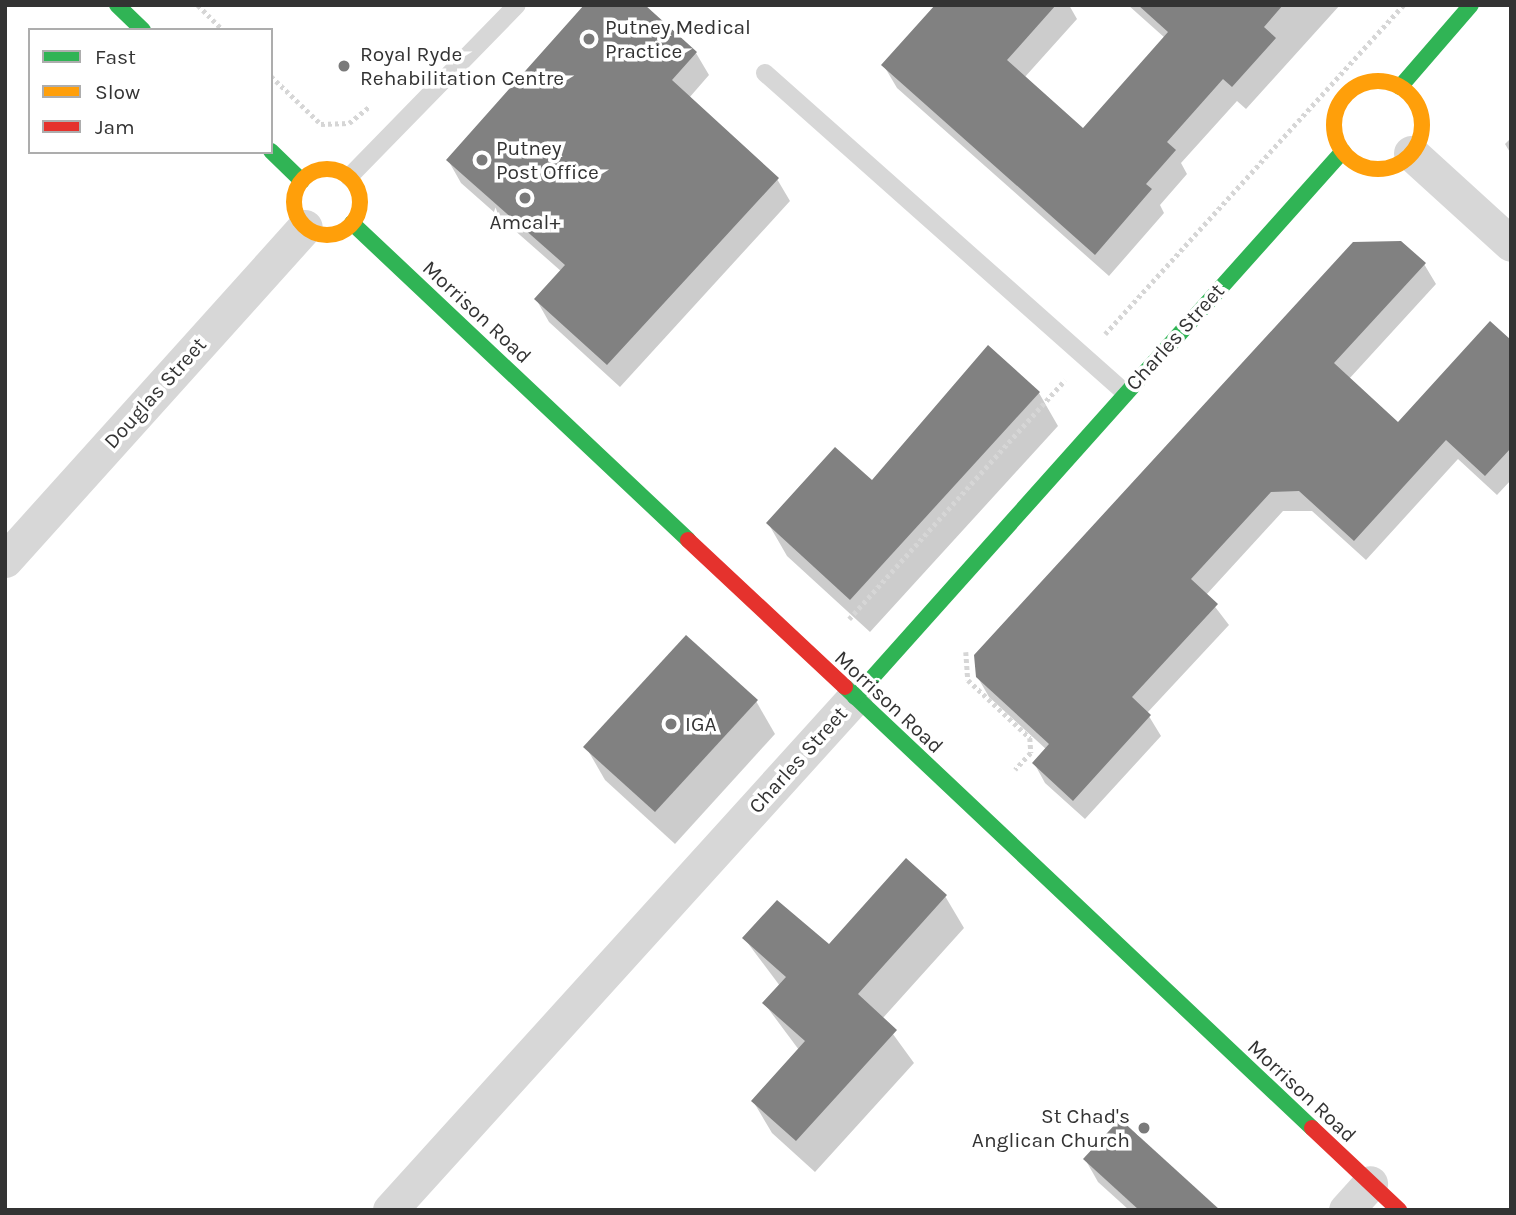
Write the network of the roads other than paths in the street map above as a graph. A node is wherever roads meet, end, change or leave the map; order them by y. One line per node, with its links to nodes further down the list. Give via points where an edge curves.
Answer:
1 (117, 5): 4 (street)
2 (517, 5): 10 (lane)
3 (1471, 5): 6 (street)
4 (141, 28)
5 (765, 73): 15 (lane)
6 (1399, 87): 7 (street, via 1370,82 1345,96 1334,123); 9 (street, via 1422,117)
7 (1343, 151): 9 (street, via 1368,167 1384,168); 15 (street, Charles Street)
8 (273, 153): 11 (street)
9 (1411, 153): 14 (street)
10 (349, 177): 11 (street, via 324,169); 12 (street, via 359,199)
11 (302, 180): 13 (street, via 294,204)
12 (352, 223): 13 (street, via 329,235); 17 (street, Morrison Road)
13 (305, 227): 16 (street, Douglas Street)
14 (1511, 244)
15 (1125, 393): 17 (street, Charles Street)
16 (5, 560)
17 (855, 697): 18 (street, Morrison Road); 19 (street, Charles Street)
18 (1370, 1183): 20 (street); 21 (street, Morrison Road)
19 (390, 1210)
20 (1346, 1210)
21 (1399, 1210)

